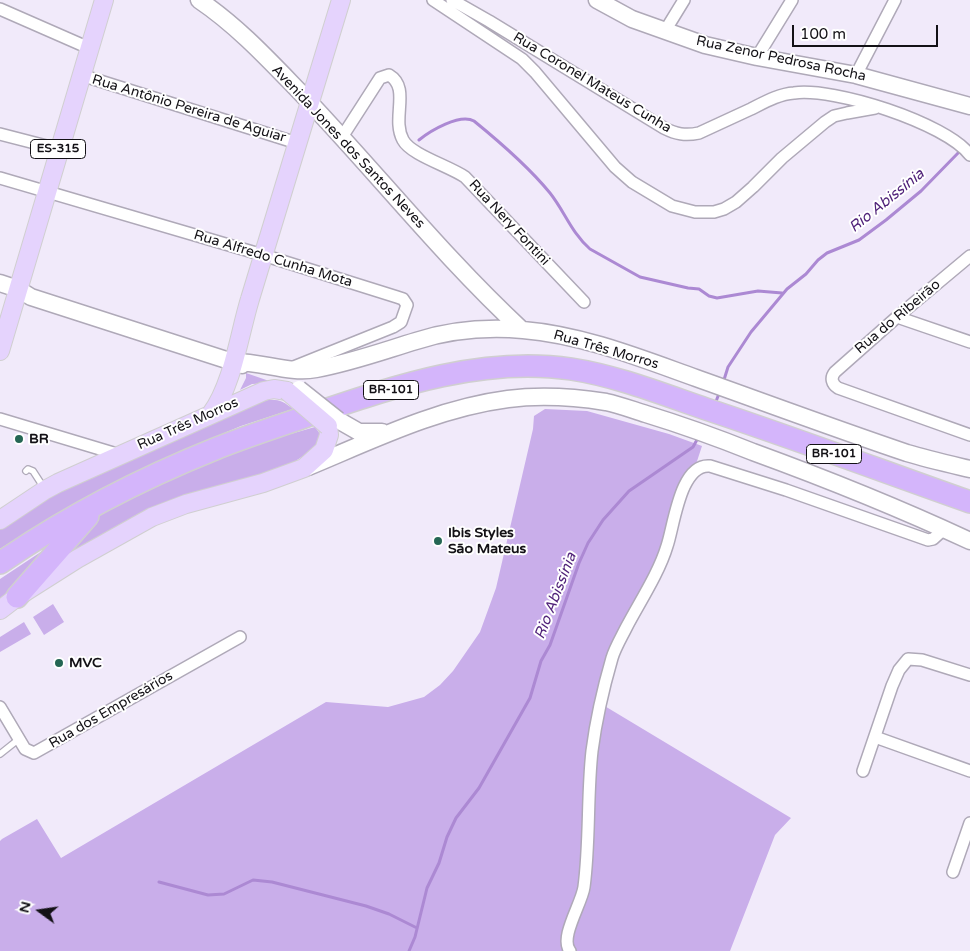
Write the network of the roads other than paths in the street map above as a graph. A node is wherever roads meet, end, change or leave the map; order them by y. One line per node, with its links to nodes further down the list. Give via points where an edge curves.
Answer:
1 (104, 0): 12 (main road, ES-315)
2 (199, 0): 16 (main road, Avenida Jones dos Santos Neves, via 241,32)
3 (341, 0): 16 (main road)
4 (433, 0): 18 (street, via 522,59 615,167 632,182 672,206 695,212 714,212 736,202 782,158 834,116)
5 (452, 0): 18 (street, Rua Coronel Mateus Cunha, via 676,134 699,133 776,97 792,93 812,91)
6 (597, 0): 11 (main road, Rua Zenor Pedrosa Rocha, via 632,19)
7 (684, 0): 11 (street)
8 (792, 0): 13 (street)
9 (895, 0): 15 (street)
10 (0, 9): 12 (street)
11 (665, 31): 13 (main road, Rua Zenor Pedrosa Rocha, via 705,45)
12 (89, 48): 14 (main road, ES-315)
13 (757, 57): 15 (main road, Rua Zenor Pedrosa Rocha)
14 (82, 75): 21 (street, Rua Antônio Pereira de Aguiar); 22 (main road, ES-315)
15 (856, 75): 17 (main road, Rua Zenor Pedrosa Rocha)
16 (309, 102): 20 (main road, Avenida Jones dos Santos Neves); 21 (main road)
17 (970, 106)
18 (879, 107): 23 (street, Rua Coronel Mateus Cunha, via 929,127)
19 (0, 134): 22 (street)
20 (342, 137): 30 (main road, Avenida Jones dos Santos Neves); 31 (street, Rua Nery Fontini, via 380,78 384,75 394,78 400,90 397,124 406,145 465,177)
21 (297, 142): 26 (main road)
22 (58, 149): 25 (main road, ES-315)
23 (966, 150)
24 (0, 178): 25 (street, Rua Alfredo Cunha Mota)
25 (46, 191): 26 (street, Rua Alfredo Cunha Mota); 29 (main road, ES-315)
26 (263, 255): 37 (main road); 38 (street, Rua Alfredo Cunha Mota, via 403,299 408,305 401,322 393,327)
27 (970, 256): 32 (street, Rua do Ribeirão)
28 (0, 283): 29 (main road)
29 (16, 294): 36 (main road, ES-315); 37 (main road)
30 (490, 301): 33 (main road); 34 (main road, Avenida Jones dos Santos Neves)
31 (584, 302)
32 (896, 317): 35 (street); 44 (street, Rua do Ribeirão, via 835,372 833,385)
33 (488, 329): 34 (main road, Rua Três Morros); 38 (main road, Rua Três Morros, via 418,340 329,366)
34 (522, 330): 47 (main road, Rua Três Morros, via 616,350 908,453)
35 (970, 342)
36 (0, 351)
37 (232, 362): 38 (main road, Rua Três Morros, via 248,361); 39 (main road, via 281,378); 40 (main road, via 222,395)
38 (287, 369)
39 (293, 390): 40 (main road, Rua Três Morros, via 264,391); 42 (main road, bridge)
40 (211, 414): 45 (main road, Rua Três Morros)
41 (0, 419): 45 (street)
42 (333, 423): 43 (main road, via 358,432); 46 (main road, via 324,450)
43 (394, 432): 46 (main road); 55 (main road, via 438,414 509,399 546,397 608,403 669,421 817,475)
44 (970, 435)
45 (120, 455): 49 (main road, Rua Três Morros)
46 (304, 468): 60 (main road, via 152,517)
47 (970, 469)
48 (26, 470): 49 (lane, via 33,471)
49 (45, 490): 54 (main road, Rua Três Morros)
50 (938, 491): 51 (highway, BR-101, via 617,379 573,369 516,365 457,372 346,403 216,449); 52 (highway, BR-101); 53 (highway)
51 (100, 502): 57 (highway, BR-101); 60 (highway)
52 (970, 502)
53 (970, 512)
54 (1, 519)
55 (944, 529): 56 (main road); 72 (street, via 933,538 922,538 710,466 700,466 690,474 662,558 615,649 603,691 592,751 586,870 583,892 567,935)
56 (970, 541)
57 (28, 544): 58 (highway); 59 (highway, BR-101)
58 (0, 558)
59 (0, 563)
60 (17, 598): 61 (main road)
61 (0, 610)
62 (240, 637): 66 (street, Rua dos Empresários, via 34,754 26,750)
63 (970, 675): 65 (street, via 922,660 908,659 892,686)
64 (0, 706): 66 (street, Rua dos Empresários)
65 (875, 737): 68 (street); 69 (street)
66 (19, 739): 67 (lane)
67 (0, 754)
68 (863, 771)
69 (970, 771)
70 (970, 823): 71 (street)
71 (952, 872)
72 (570, 951)

